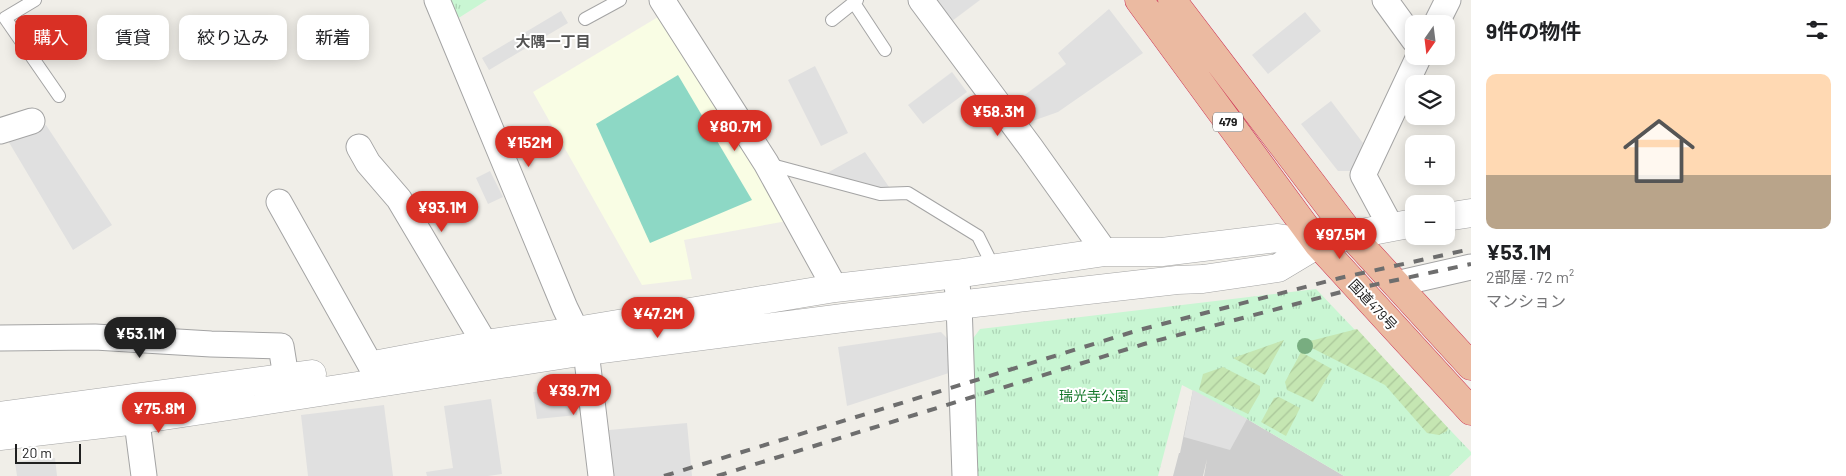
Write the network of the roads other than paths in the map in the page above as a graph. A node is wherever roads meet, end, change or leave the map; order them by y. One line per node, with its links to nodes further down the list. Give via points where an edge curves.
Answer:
1 (35, 0): 17 (lane, via 5,18)
2 (437, 0): 36 (street)
3 (620, 0): 12 (lane)
4 (662, 0): 21 (street)
5 (921, 0): 28 (street)
6 (1138, 0): 27 (highway, 国道479号 / 479)
7 (1172, 0): 26 (highway, 479)
8 (1385, 0): 14 (street)
9 (1448, 0): 11 (street)
10 (855, 1): 13 (lane); 15 (lane)
11 (1440, 15)
12 (585, 20)
13 (832, 20)
14 (1405, 28)
15 (885, 50)
16 (1415, 65): 25 (street, via 1363,175)
17 (59, 96)
18 (32, 121): 19 (street)
19 (0, 131)
20 (359, 147): 37 (street, via 368,163 399,199)
21 (766, 164): 30 (lane, via 880,194 908,193 978,236); 33 (street)
22 (279, 202): 38 (street)
23 (1471, 213): 24 (street)
24 (1455, 216)
25 (1403, 225): 26 (street)
26 (1351, 235): 27 (street); 32 (highway, 479)
27 (1318, 244): 28 (street, via 1278,238 1162,252); 34 (street, via 1278,268 1203,279); 42 (highway, 国道479号 / 479)
28 (1105, 252): 30 (street)
29 (1471, 267): 32 (street)
30 (994, 268): 31 (street)
31 (956, 274): 33 (street); 34 (street)
32 (1396, 284): 39 (highway, 479)
33 (835, 288): 36 (street)
34 (959, 304): 36 (street); 47 (street)
35 (0, 338): 40 (street, via 95,337 281,346)
36 (581, 341): 37 (street); 41 (street); 46 (street)
37 (485, 344): 38 (street)
38 (371, 366): 40 (street)
39 (1471, 366)
40 (286, 377): 41 (street)
41 (135, 409): 43 (street); 44 (street); 45 (street)
42 (1471, 411)
43 (0, 416)
44 (0, 436)
45 (144, 476)
46 (601, 476)
47 (965, 476)

